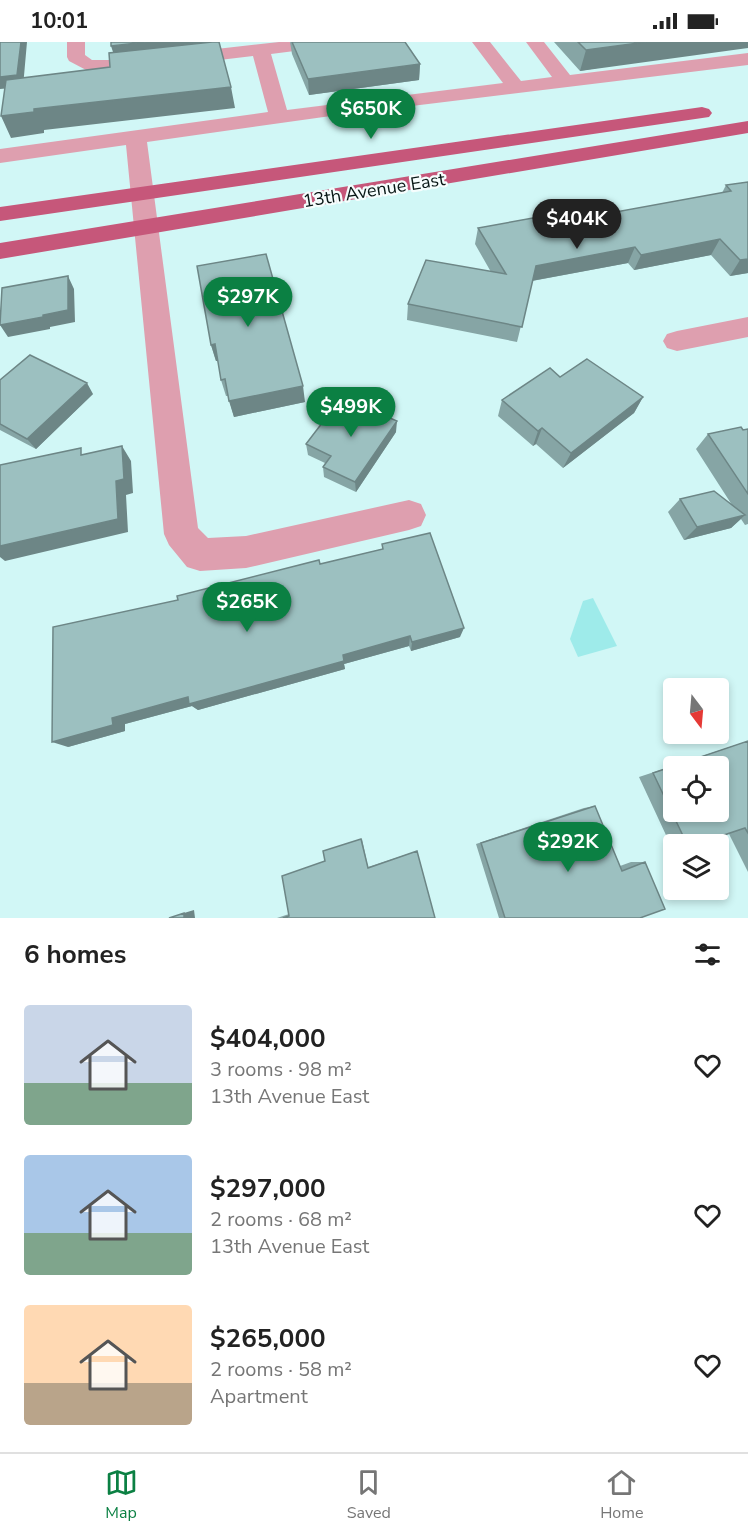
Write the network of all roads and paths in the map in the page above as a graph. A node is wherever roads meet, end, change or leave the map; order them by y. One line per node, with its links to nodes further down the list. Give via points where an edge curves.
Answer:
1 (76, 42): 5 (street, via 76,57 88,65 119,66)
2 (326, 42): 5 (street)
3 (481, 42): 8 (street)
4 (535, 42): 7 (street)
5 (261, 50): 10 (street)
6 (748, 59): 7 (street)
7 (565, 82): 8 (street)
8 (515, 86): 10 (street)
9 (724, 109): 14 (main road, 13th Avenue East)
10 (279, 117): 12 (street)
11 (748, 127): 16 (main road, 13th Avenue East)
12 (136, 138): 13 (street); 14 (street)
13 (0, 156)
14 (144, 193): 15 (main road, 13th Avenue East); 16 (street)
15 (0, 214)
16 (147, 227): 17 (main road, 13th Avenue East); 20 (street, via 181,534 200,555 246,552)
17 (0, 251)
18 (748, 327): 19 (street)
19 (677, 341)
20 (409, 515)

